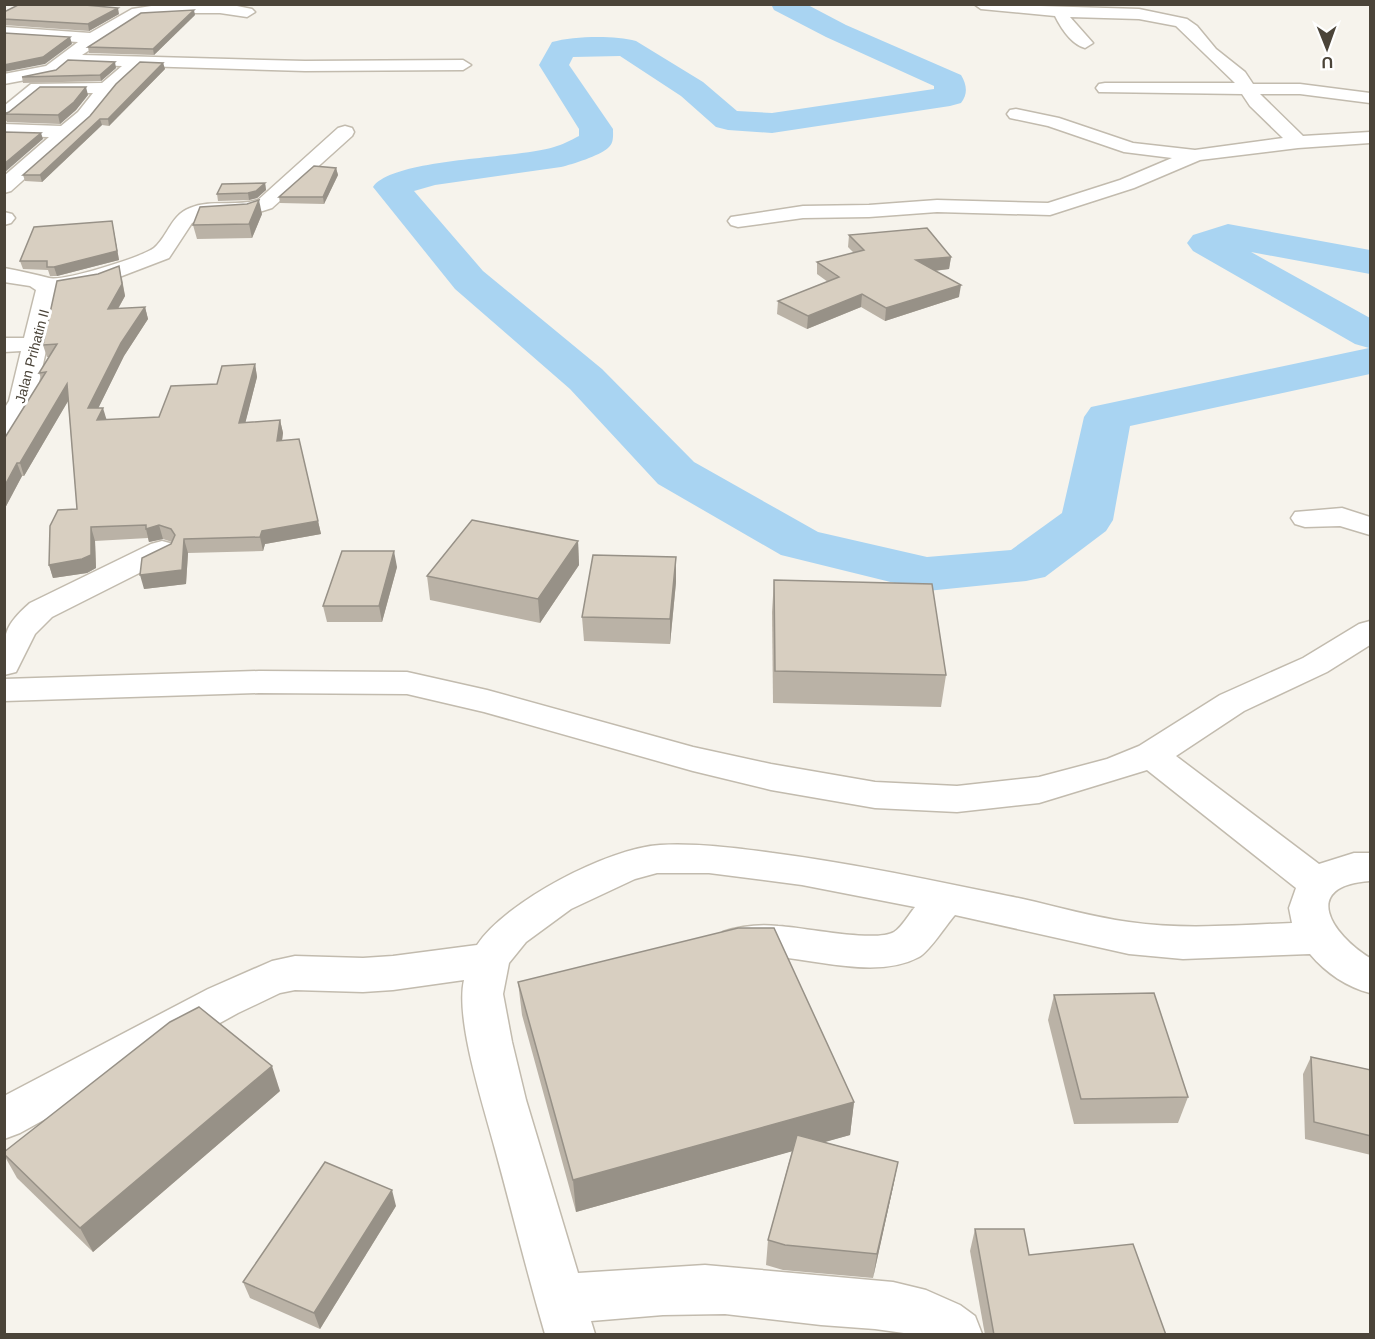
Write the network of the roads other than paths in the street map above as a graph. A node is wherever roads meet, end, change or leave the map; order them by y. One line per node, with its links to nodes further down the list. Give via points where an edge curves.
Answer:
1 (981, 4): 2 (street)
2 (1036, 7): 4 (street)
3 (247, 12): 7 (street, via 215,8 149,10 127,16)
4 (1060, 12): 5 (street); 8 (street)
5 (1175, 13): 15 (street, via 1206,49 1235,72)
6 (4, 32): 7 (street)
7 (93, 38): 9 (street)
8 (1085, 43)
9 (65, 59): 10 (street); 12 (street, via 51,70)
10 (136, 62): 11 (street); 13 (street)
11 (463, 65)
12 (4, 79)
13 (107, 88): 18 (street, via 37,88); 20 (street)
14 (1105, 88): 15 (street)
15 (1247, 90): 16 (street, via 1300,89); 23 (street)
16 (1371, 98)
17 (1016, 114): 24 (street, via 1124,146)
18 (4, 115)
19 (4, 130): 20 (street)
20 (65, 132): 26 (street)
21 (345, 132): 30 (street, via 264,204 250,209 190,214 161,253 93,279)
22 (1371, 138): 23 (street)
23 (1298, 142): 24 (street)
24 (1196, 155): 28 (street, via 1128,184 1050,208 938,206 803,212)
25 (4, 160): 26 (street)
26 (33, 161): 27 (street)
27 (4, 187)
28 (738, 221)
29 (4, 275): 30 (street, Jalan Prihatin II, via 37,280)
30 (48, 288): 31 (street, Jalan Prihatin II)
31 (20, 344): 32 (street); 33 (street, Jalan Prihatin II, via 22,401)
32 (4, 388)
33 (8, 422)
34 (1305, 518): 35 (street, via 1342,517)
35 (1371, 526)
36 (162, 550): 38 (street, via 41,610 17,635)
37 (1371, 631): 40 (street, via 1315,665 1232,703)
38 (4, 665)
39 (4, 690): 40 (street, via 248,682 406,683 771,777 865,794 917,798 957,799 1038,790 1082,780)
40 (1151, 755): 42 (street)
41 (1371, 867): 42 (street, via 1333,872)
42 (1317, 884): 44 (street, via 1310,896 1309,909)
43 (946, 898): 44 (street, via 1103,934 1152,941); 45 (street, via 906,945 897,948 858,951 743,942); 46 (street, via 746,862 657,859 624,868 557,898 512,931)
44 (1320, 938): 47 (street, via 1334,954)
45 (705, 950)
46 (489, 960): 48 (street, via 393,973 295,973 272,978); 49 (street, via 482,994 490,1042)
47 (1371, 978)
48 (4, 1119)
49 (565, 1317): 50 (street, via 708,1290 883,1303 913,1309)
50 (957, 1335)

